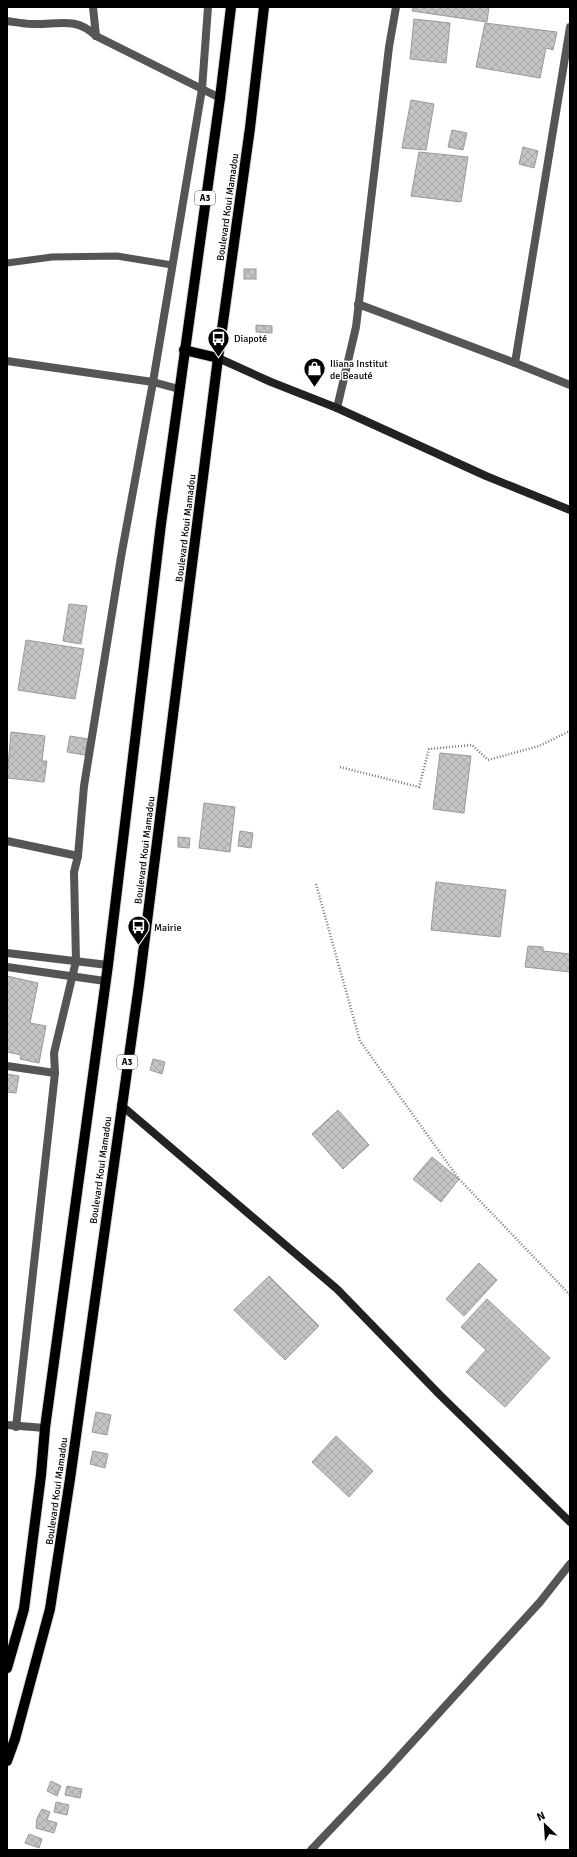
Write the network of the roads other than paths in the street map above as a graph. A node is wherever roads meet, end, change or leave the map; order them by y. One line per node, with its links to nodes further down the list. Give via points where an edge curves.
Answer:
1 (94, 7): 8 (street)
2 (208, 7): 9 (street)
3 (231, 7): 10 (main road, Boulevard Koui Mamadou / A3)
4 (264, 7): 15 (main road, Boulevard Koui Mamadou / A3)
5 (396, 7): 13 (street)
6 (7, 21): 8 (street, via 32,24 74,23 88,28)
7 (570, 27): 17 (street)
8 (96, 36): 9 (street)
9 (202, 89): 10 (street); 12 (street)
10 (220, 98): 14 (main road, Boulevard Koui Mamadou / A3)
11 (7, 263): 12 (lane, via 52,257 118,256)
12 (172, 265): 18 (street)
13 (358, 304): 17 (street); 21 (street, via 356,327)
14 (184, 350): 15 (main road); 20 (main road, Boulevard Koui Mamadou / A3)
15 (218, 358): 21 (street); 33 (main road, Boulevard Koui Mamadou / A3, via 174,717)
16 (7, 361): 18 (street)
17 (515, 363): 19 (street)
18 (153, 382): 20 (street); 24 (street, via 90,748)
19 (570, 386)
20 (179, 389): 27 (main road, Boulevard Koui Mamadou / A3)
21 (337, 408): 22 (street, via 486,476)
22 (570, 510)
23 (7, 842): 24 (street)
24 (78, 856): 26 (street, via 74,872)
25 (7, 953): 26 (street)
26 (76, 961): 27 (street); 29 (street)
27 (108, 965): 30 (main road, Boulevard Koui Mamadou / A3)
28 (7, 967): 29 (street)
29 (72, 976): 30 (street); 32 (street, via 54,1053)
30 (105, 981): 36 (main road, Boulevard Koui Mamadou / A3)
31 (7, 1066): 32 (street)
32 (55, 1073): 35 (street)
33 (121, 1105): 37 (street, via 337,1289 440,1395); 40 (main road, Boulevard Koui Mamadou / A3, via 50,1609)
34 (7, 1425): 35 (street)
35 (16, 1426): 36 (street)
36 (45, 1428): 39 (main road, Boulevard Koui Mamadou / A3, via 24,1609)
37 (570, 1522)
38 (570, 1564): 41 (street, via 540,1602)
39 (7, 1668)
40 (7, 1761)
41 (311, 1850)

